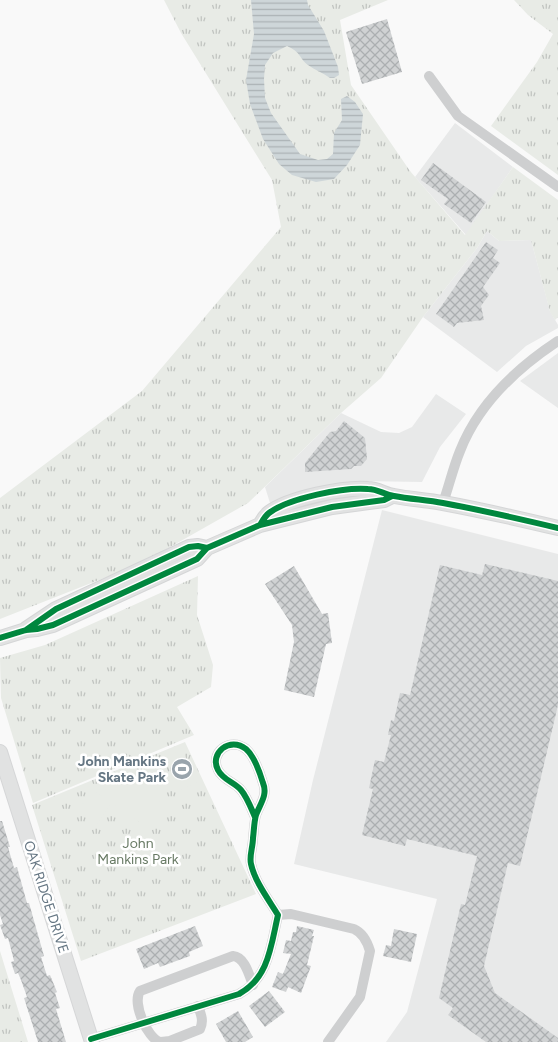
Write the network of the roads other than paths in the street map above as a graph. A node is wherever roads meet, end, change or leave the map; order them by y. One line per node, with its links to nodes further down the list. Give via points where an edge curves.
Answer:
1 (429, 76): 2 (street, via 458,116)
2 (558, 187)
3 (558, 341): 4 (street, via 521,367 486,406 460,450)
4 (443, 503): 5 (street); 6 (street, via 392,496 260,525 207,548 197,559 89,610 53,625)
5 (558, 528)
6 (0, 638)
7 (0, 752): 13 (street, OAK RIDGE DRIVE)
8 (255, 817): 8 (street, via 265,795 264,786 249,752 231,743 220,750 216,758 218,769 226,780 242,790); 9 (street, via 251,865)
9 (278, 915): 10 (street, via 263,970); 15 (street, via 291,914 354,929 362,934 368,945 370,951 360,997)
10 (253, 984): 11 (street, via 239,994); 12 (street, via 242,960 233,956 140,991 136,1002)
11 (198, 1006): 12 (street); 14 (street, via 202,1018 200,1029)
12 (144, 1023): 13 (street); 14 (street, via 156,1041)
13 (91, 1040)
14 (161, 1042)
15 (328, 1042)

